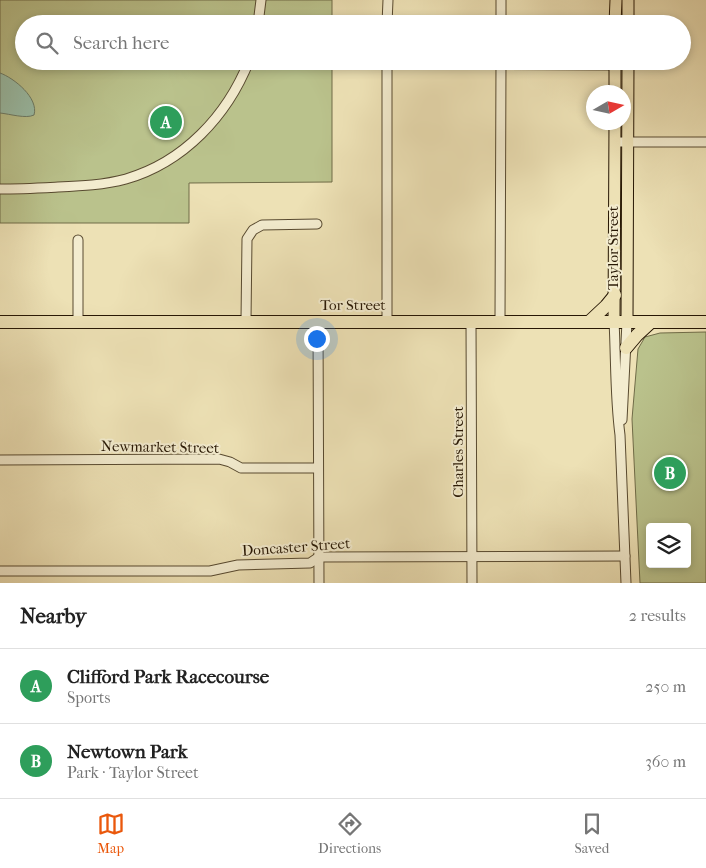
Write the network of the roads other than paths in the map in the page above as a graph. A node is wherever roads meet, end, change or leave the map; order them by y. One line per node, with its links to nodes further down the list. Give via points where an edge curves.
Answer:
1 (261, 0): 6 (street)
2 (388, 0): 7 (street)
3 (501, 0): 8 (street)
4 (616, 0): 9 (main road)
5 (628, 0): 10 (main road)
6 (259, 15)
7 (387, 15)
8 (501, 15)
9 (615, 15)
10 (628, 15)
11 (245, 70): 21 (street, via 232,96 211,125 189,146 157,167 110,183)
12 (387, 70): 31 (street)
13 (501, 70): 32 (street)
14 (615, 70): 16 (main road)
15 (628, 70): 19 (main road, Taylor Street)
16 (615, 85)
17 (615, 130): 18 (main road, Taylor Street)
18 (615, 142): 19 (street); 24 (main road, Taylor Street)
19 (628, 142): 20 (street); 33 (main road, Taylor Street)
20 (706, 142)
21 (0, 189)
22 (317, 224): 29 (street, via 262,225 252,230 247,239)
23 (78, 240): 28 (street)
24 (614, 295): 26 (highway); 33 (main road, Taylor Street)
25 (471, 321): 31 (highway, Tor Street); 32 (highway, Tor Street); 41 (street, Charles Street)
26 (590, 321): 32 (highway, Tor Street); 33 (highway, Tor Street)
27 (0, 322): 28 (highway, Tor Street)
28 (78, 322): 29 (highway, Tor Street)
29 (246, 322): 30 (highway, Tor Street)
30 (318, 322): 31 (highway, Tor Street); 39 (street)
31 (387, 322)
32 (500, 322)
33 (621, 322): 34 (highway, Tor Street); 36 (street, Taylor Street); 37 (street, Taylor Street, via 617,415)
34 (651, 322): 35 (highway, Tor Street); 36 (highway)
35 (706, 322)
36 (626, 348): 37 (street, Taylor Street)
37 (620, 435): 42 (street, Taylor Street)
38 (0, 460): 39 (street, Newmarket Street, via 219,460 241,468)
39 (318, 468): 40 (street)
40 (319, 556): 41 (street, Doncaster Street); 43 (street, Doncaster Street, via 310,563 238,565 210,571); 44 (street)
41 (472, 556): 42 (street, Doncaster Street); 45 (street, Charles Street)
42 (625, 556): 46 (street, Taylor Street)
43 (0, 571)
44 (319, 583)
45 (472, 583)
46 (626, 583)

